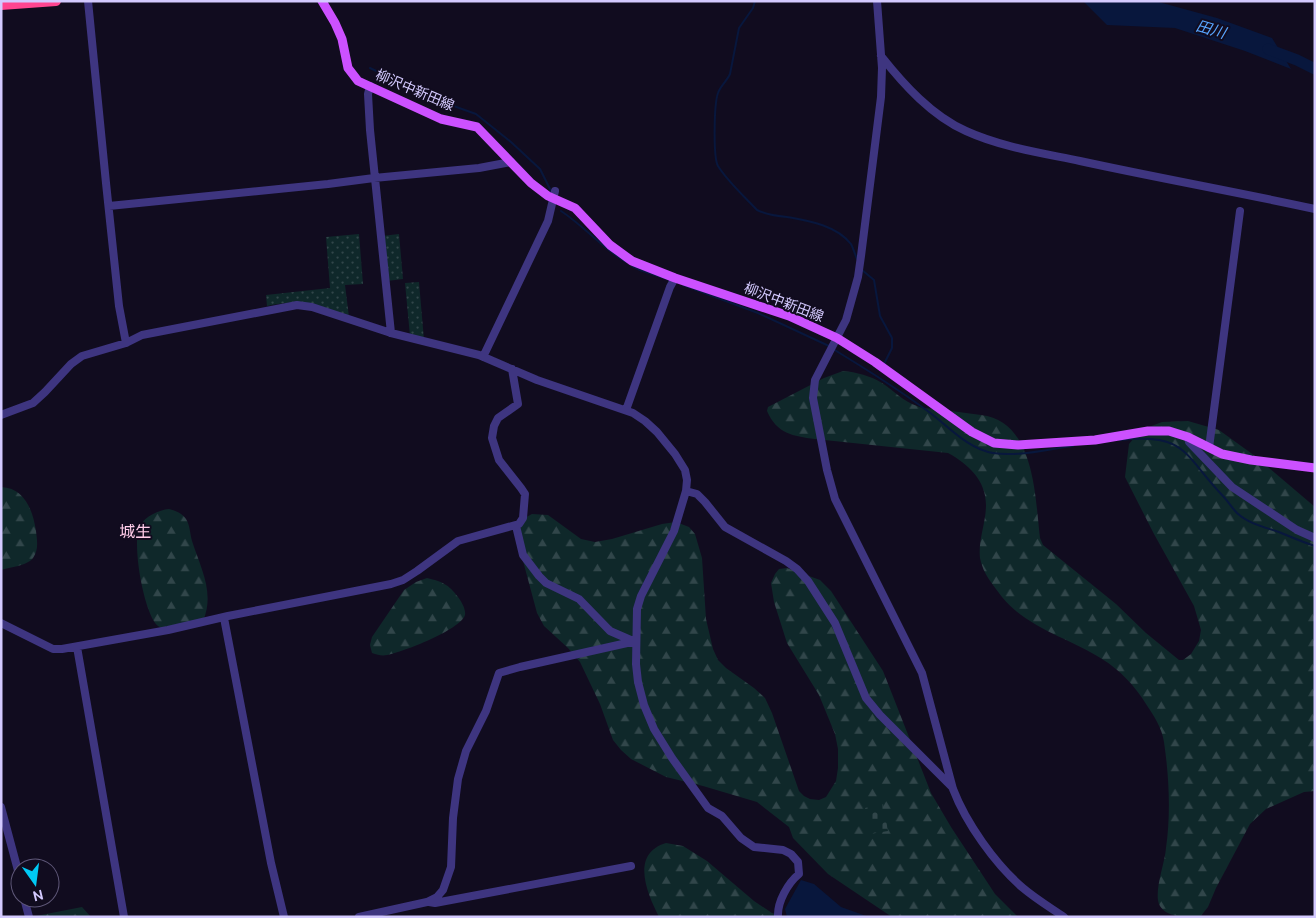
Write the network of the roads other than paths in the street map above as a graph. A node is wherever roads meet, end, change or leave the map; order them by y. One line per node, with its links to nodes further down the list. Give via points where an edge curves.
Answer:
1 (56, 1): 5 (highway)
2 (88, 1): 11 (street)
3 (322, 1): 7 (main road, 柳沢中新田線, via 342,39 348,68 358,81)
4 (877, 1): 6 (street)
5 (1, 4)
6 (881, 56): 12 (street, via 920,99 950,122 984,138 1044,154); 16 (street, via 880,97 858,277 846,320)
7 (370, 86): 8 (main road, 柳沢中新田線, via 441,120 477,127); 9 (street)
8 (511, 162): 9 (street); 10 (main road, 柳沢中新田線, via 531,183)
9 (374, 178): 11 (street); 15 (street)
10 (553, 195): 14 (main road, 柳沢中新田線, via 575,208 610,244 632,261); 18 (street, via 548,221)
11 (109, 206): 17 (street)
12 (1315, 209)
13 (1240, 211): 23 (street)
14 (675, 278): 16 (main road, 柳沢中新田線, via 789,316); 20 (street)
15 (391, 333): 17 (street, via 297,305 142,335); 18 (street)
16 (835, 341): 22 (main road, 柳沢中新田線, via 875,362 972,432 994,443 1018,445 1096,440 1148,431 1169,431); 32 (street, via 815,380 813,398 826,470 835,499 922,672)
17 (126, 343): 21 (street, via 82,356 33,402)
18 (483, 357): 19 (street)
19 (512, 369): 20 (street); 26 (street, via 518,404 498,418 492,438 499,460 525,494 523,518)
20 (626, 410): 25 (street, via 652,427 675,454 685,470)
21 (1, 415)
22 (1188, 438): 23 (main road, 柳沢中新田線); 27 (street, via 1232,487)
23 (1209, 448): 24 (main road, 柳沢中新田線, via 1251,460)
24 (1315, 468)
25 (686, 491): 30 (street, via 674,531 641,596 636,616); 32 (street, via 697,494 725,527 786,561 808,581 835,623 866,698)
26 (516, 526): 28 (street, via 458,541 398,582); 30 (street, via 523,555 546,583 579,599 610,631)
27 (1315, 538)
28 (224, 618): 31 (street); 38 (street)
29 (1, 623): 31 (street, via 53,649)
30 (636, 641): 36 (street, via 499,674 486,711 466,751 458,779 448,880 437,897); 40 (street, via 638,682 648,717 697,793 708,808 722,816 754,848 783,850 798,862 799,874 784,895)
31 (77, 647): 37 (street)
32 (953, 789): 41 (street, via 974,828 1007,873)
33 (1, 807): 34 (street)
34 (15, 858)
35 (631, 866): 36 (street)
36 (427, 902): 39 (street)
37 (124, 917)
38 (284, 917)
39 (359, 917)
40 (778, 917)
41 (1064, 917)

